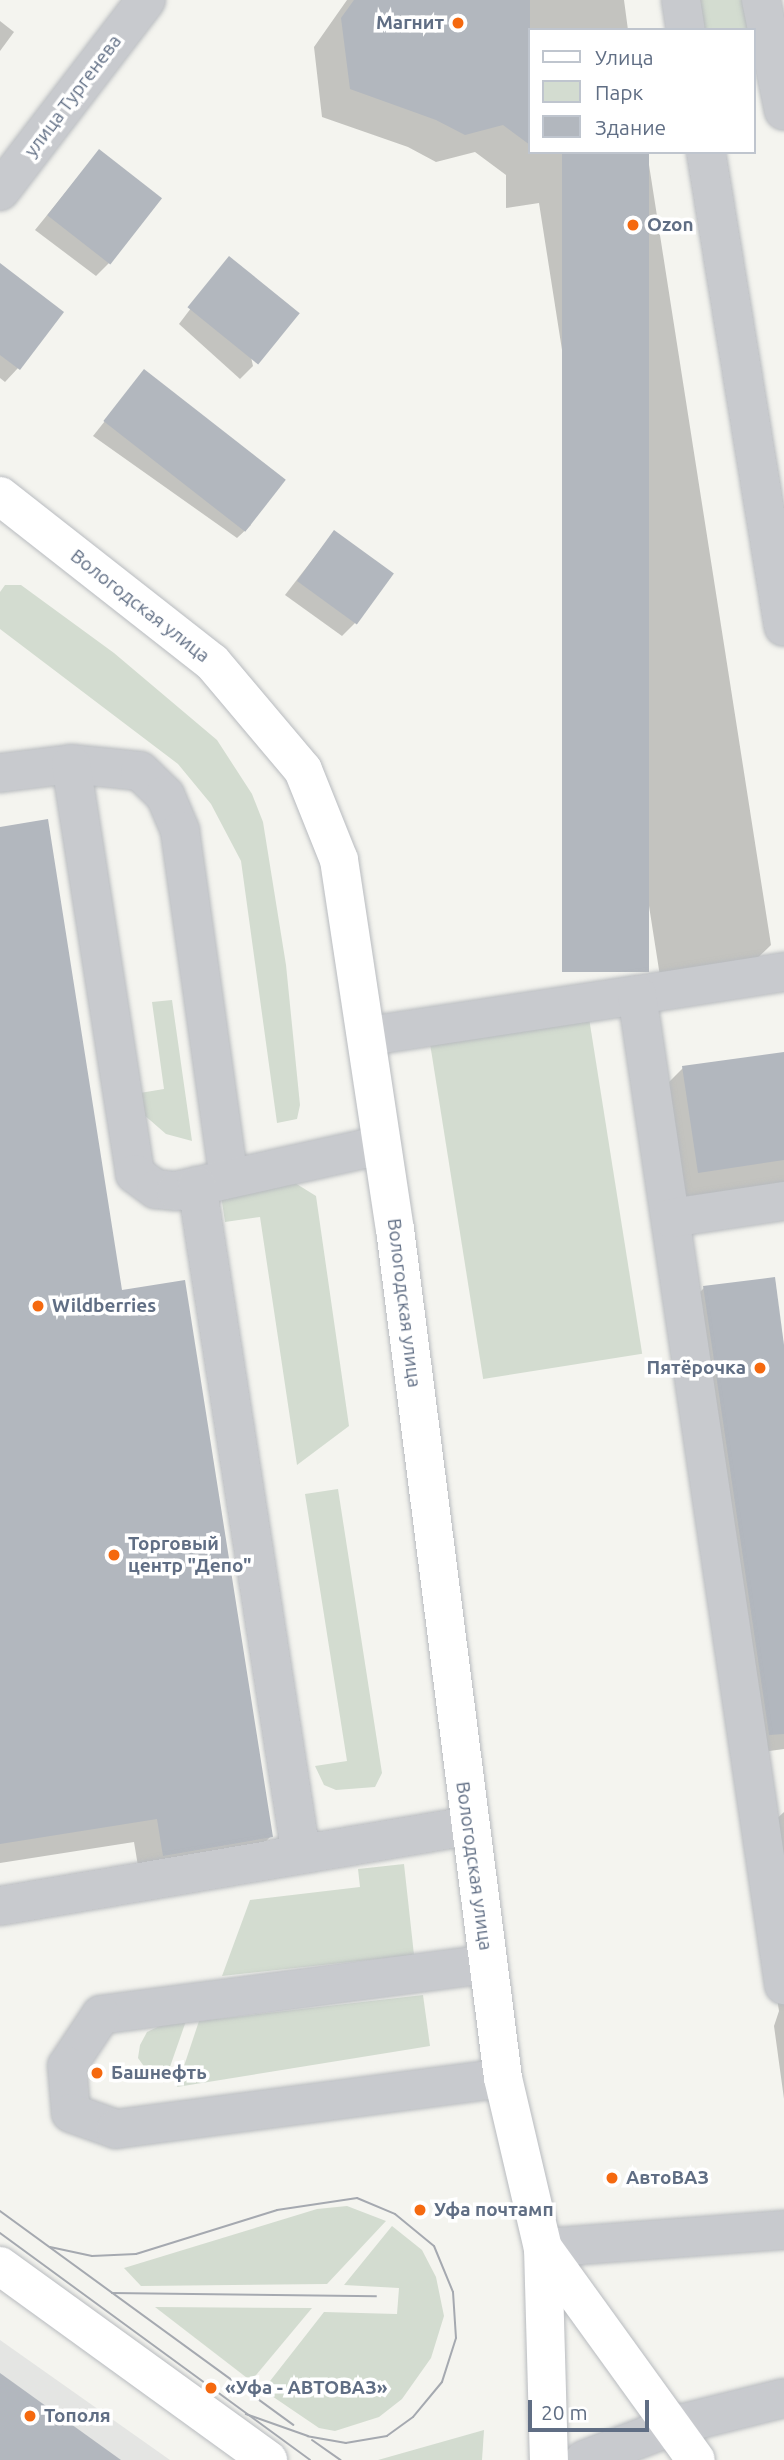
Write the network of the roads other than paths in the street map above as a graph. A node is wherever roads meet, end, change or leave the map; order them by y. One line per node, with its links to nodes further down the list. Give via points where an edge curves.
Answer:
1 (146, 0): 7 (street, улица Тургенева)
2 (681, 0): 4 (street)
3 (761, 0): 5 (street)
4 (686, 28)
5 (784, 111)
6 (706, 154): 9 (street)
7 (0, 191)
8 (0, 496): 14 (main road, Вологодская улица, via 212,662 303,770 339,860)
9 (784, 626)
10 (71, 764): 11 (street); 16 (street, via 140,771 165,795 180,831); 16 (street, via 135,1174 156,1189 176,1191)
11 (0, 773)
12 (784, 972): 13 (street)
13 (637, 995): 14 (street); 18 (street)
14 (369, 1037): 15 (main road, Вологодская улица)
15 (382, 1144): 16 (street); 20 (main road, Вологодская улица)
16 (213, 1182): 21 (street)
17 (784, 1201): 18 (street)
18 (671, 1218): 19 (street)
19 (770, 1773): 24 (street)
20 (468, 1826): 21 (street); 23 (main road, Вологодская улица)
21 (301, 1854): 22 (street)
22 (0, 1906)
23 (487, 1964): 25 (main road, Вологодская улица); 25 (street, via 101,2015 67,2066 71,2113 116,2129)
24 (784, 1985)
25 (503, 2078): 27 (main road, Вологодская улица)
26 (784, 2230): 27 (street)
27 (543, 2248): 30 (main road, Вологодская улица); 32 (main road, Вологодская улица)
28 (0, 2266): 31 (main road)
29 (784, 2398): 30 (street)
30 (672, 2426): 33 (street); 34 (main road, Вологодская улица)
31 (268, 2460)
32 (549, 2460)
33 (584, 2460)
34 (696, 2460)

